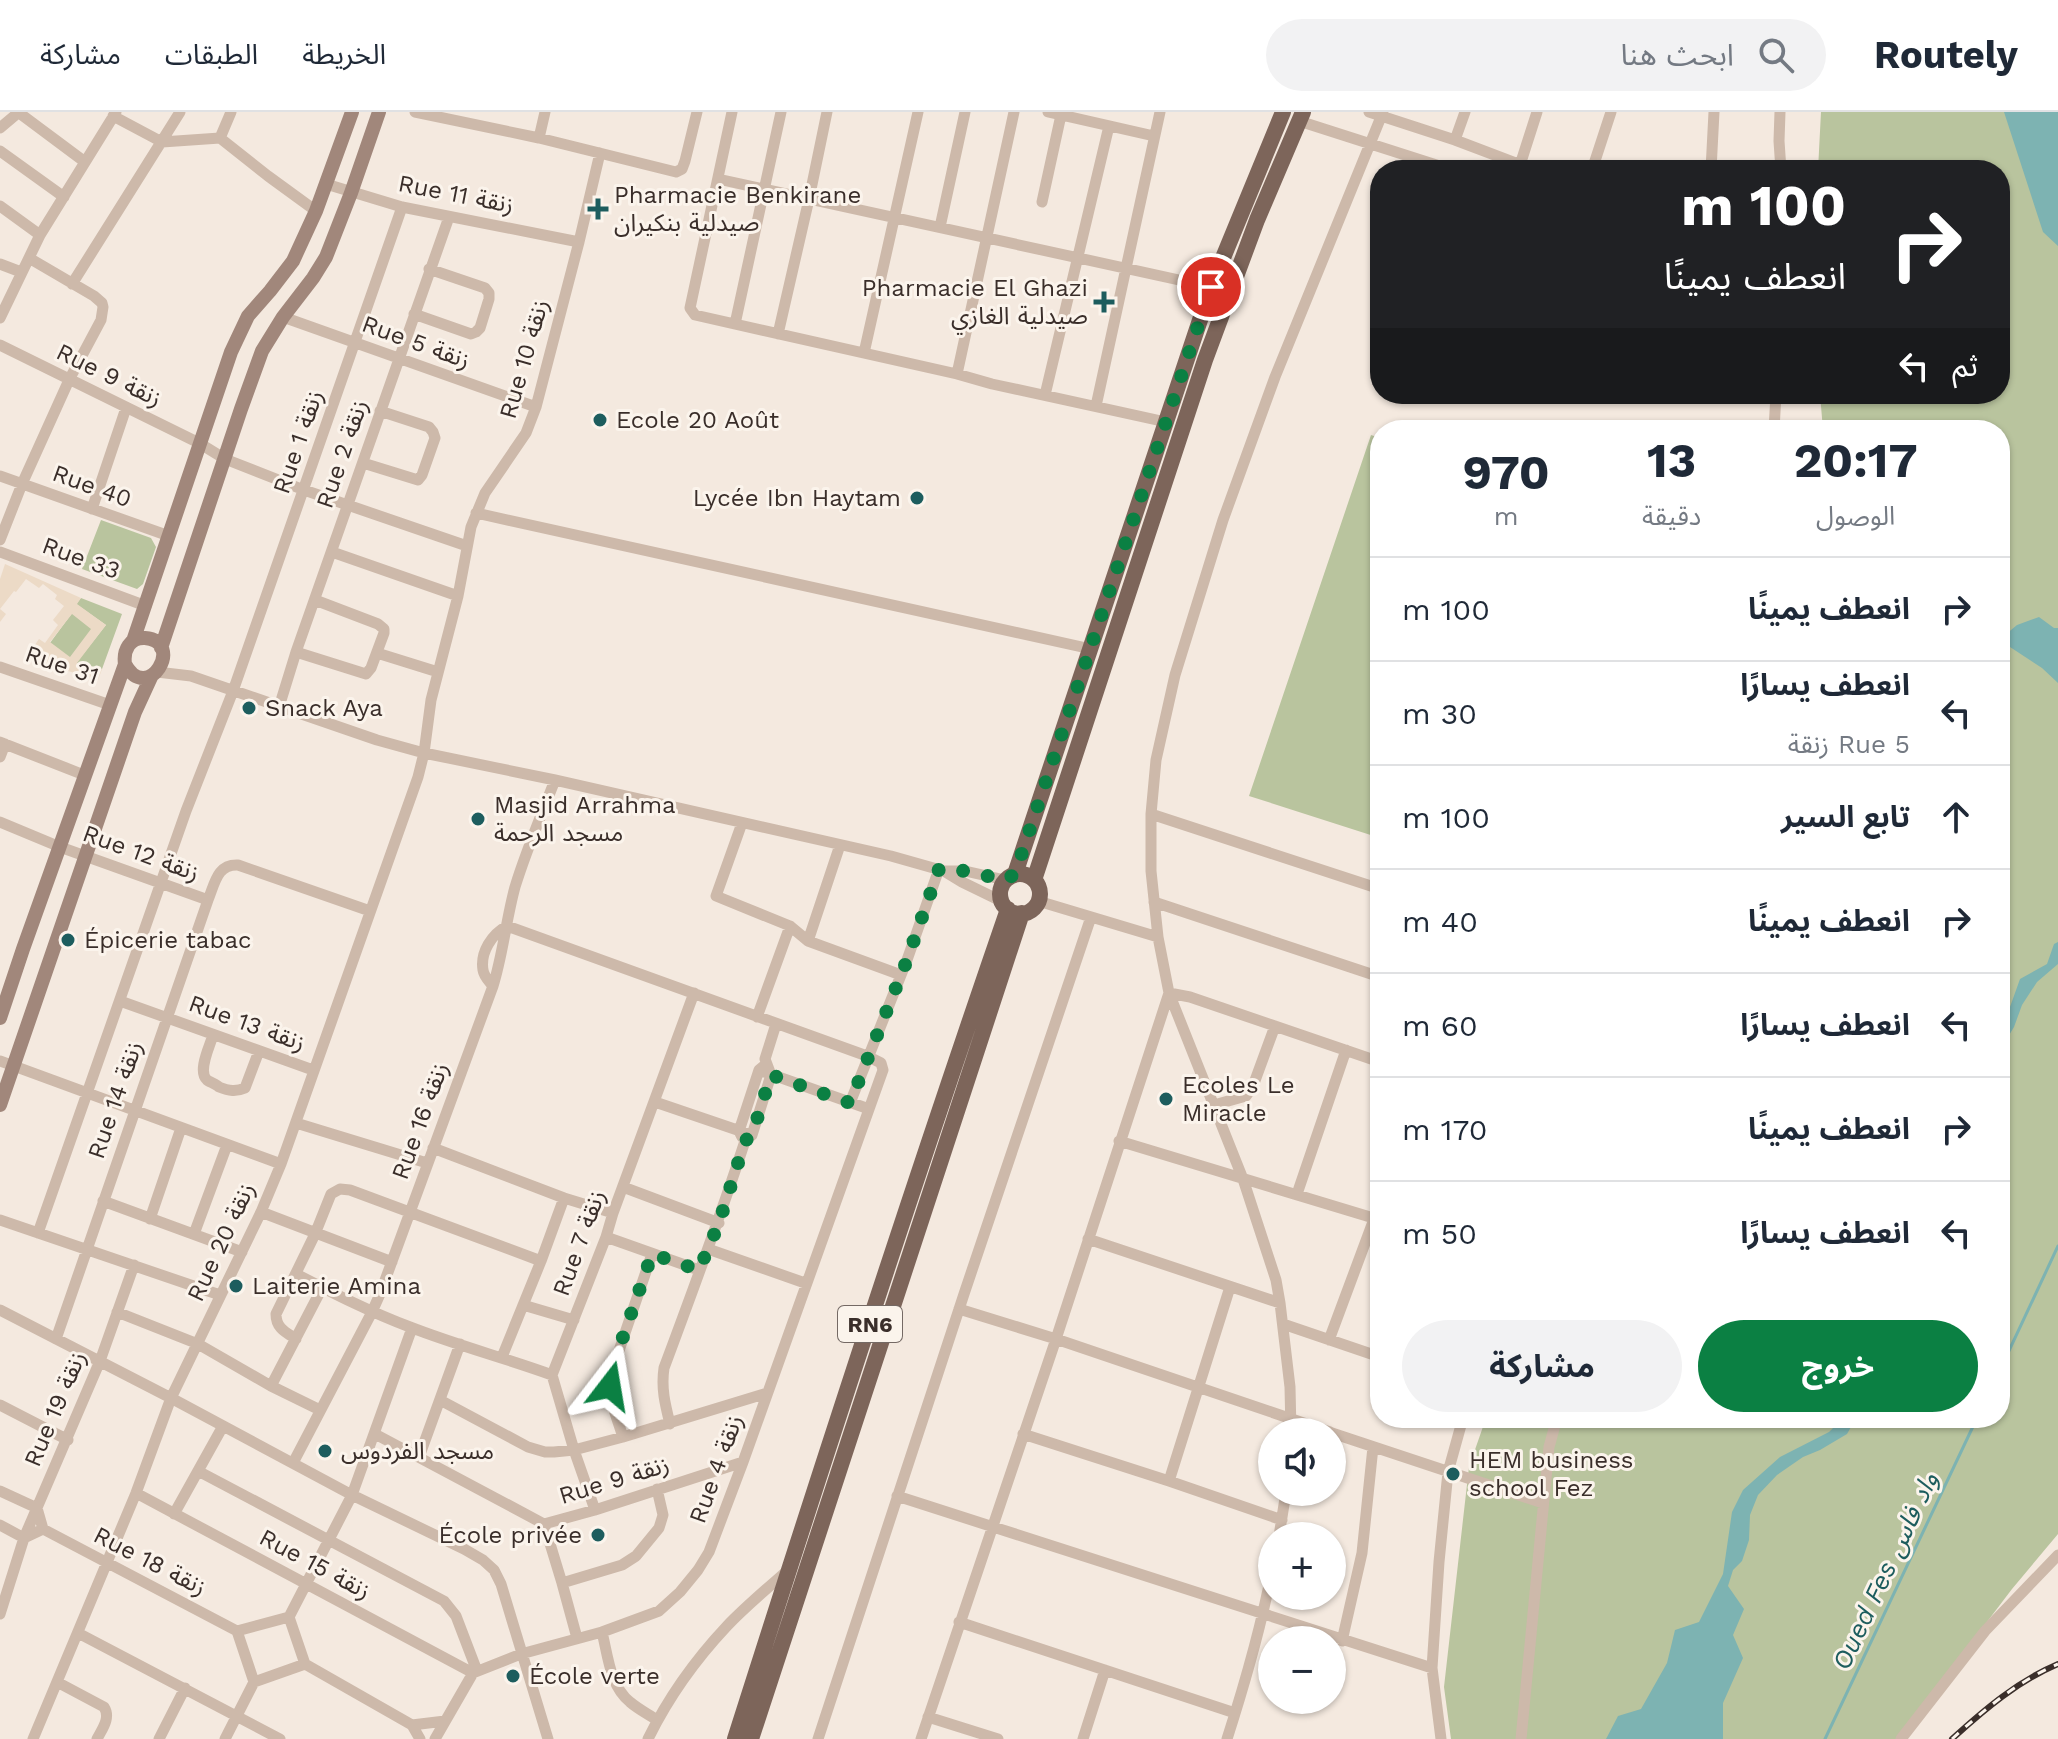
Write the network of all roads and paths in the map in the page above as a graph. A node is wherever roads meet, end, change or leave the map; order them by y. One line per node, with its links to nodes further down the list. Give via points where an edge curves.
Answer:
1 (18, 112): 30 (street); 45 (street)
2 (180, 112): 35 (street)
3 (231, 112): 32 (street)
4 (352, 112): 47 (street)
5 (379, 112): 49 (street)
6 (415, 112): 25 (street)
7 (545, 112): 33 (street)
8 (697, 112): 38 (street, via 684,165 676,172)
9 (732, 112): 46 (street)
10 (781, 112): 48 (street)
11 (827, 112): 51 (street)
12 (918, 112): 57 (street)
13 (965, 112): 58 (street)
14 (1014, 112): 60 (street)
15 (1048, 112): 27 (street)
16 (1160, 112): 31 (street)
17 (1283, 112): 69 (main road, RN6)
18 (1369, 112): 26 (street)
19 (1465, 112): 34 (street)
20 (1537, 112): 41 (street)
21 (1611, 112): 42 (street)
22 (1714, 112): 43 (street)
23 (1780, 112): 44 (street)
24 (114, 114): 35 (street); 45 (street)
25 (435, 114): 33 (street)
26 (1382, 114): 34 (street); 36 (street)
27 (1061, 115): 29 (street); 52 (street)
28 (1301, 116): 36 (street); 130 (main road, via 1214,334)
29 (1109, 126): 31 (street); 63 (street)
30 (0, 128)
31 (1154, 136): 66 (street)
32 (220, 138): 35 (street); 55 (street)
33 (539, 138): 38 (street)
34 (1455, 140): 40 (street)
35 (162, 142): 68 (street)
36 (1371, 143): 39 (street); 122 (street, via 1275,377 1194,608 1156,760)
37 (0, 151): 50 (street)
38 (600, 153): 61 (street, Rue 10 زنقة)
39 (1422, 160)
40 (1507, 160)
41 (1522, 160)
42 (1595, 160)
43 (1712, 160)
44 (1780, 160)
45 (85, 162): 50 (street)
46 (718, 179): 48 (street); 73 (street, via 690,308 695,315)
47 (326, 184): 49 (street, Rue 11 زنقة); 55 (street)
48 (763, 189): 51 (street); 73 (street)
49 (351, 193): 54 (street, Rue 11 زنقة); 71 (street, via 326,257)
50 (64, 197): 59 (street)
51 (809, 199): 57 (street); 74 (street)
52 (1042, 202)
53 (0, 206): 59 (street)
54 (402, 207): 56 (street, Rue 11 زنقة); 75 (street, Rue 1 زنقة)
55 (316, 211): 87 (street, via 293,261 237,336)
56 (449, 217): 61 (street, Rue 11 زنقة); 65 (street, Rue 2 زنقة)
57 (895, 217): 58 (street); 77 (street)
58 (940, 227): 60 (street)
59 (40, 235): 62 (street)
60 (988, 238): 63 (street); 79 (street)
61 (579, 242): 83 (street, Rue 10 زنقة)
62 (29, 258): 67 (street); 68 (street)
63 (1078, 258): 66 (street); 81 (street)
64 (0, 264): 67 (street)
65 (429, 269): 70 (street, Rue 2 زنقة); 70 (street, via 485,288 489,299 480,328 471,334)
66 (1125, 269): 69 (street); 82 (street)
67 (21, 272): 72 (street)
68 (72, 284): 80 (street, via 103,307)
69 (1211, 287): 86 (main road, RN6)
70 (414, 314): 78 (street, Rue 2 زنقة)
71 (283, 317): 75 (street, Rue 5 زنقة); 88 (street, via 262,351)
72 (0, 318)
73 (735, 324): 74 (street)
74 (778, 334): 77 (street)
75 (355, 344): 78 (street, Rue 5 زنقة); 92 (street, Rue 1 زنقة)
76 (0, 345): 80 (street, Rue 9 زنقة)
77 (864, 353): 79 (street)
78 (398, 359): 83 (street, Rue 5 زنقة); 85 (street, Rue 2 زنقة)
79 (957, 374): 81 (street)
80 (69, 380): 84 (street, Rue 9 زنقة); 91 (street)
81 (1045, 395): 82 (street)
82 (1096, 406): 86 (street)
83 (536, 407): 95 (street, Rue 10 زنقة)
84 (126, 408): 87 (street, Rue 9 زنقة); 94 (street)
85 (380, 411): 89 (street, Rue 2 زنقة); 89 (street, via 429,427 435,438 418,480)
86 (1166, 422): 105 (main road, RN6)
87 (199, 443): 88 (street, Rue 9 زنقة); 96 (street)
88 (225, 459): 92 (street, Rue 9 زنقة); 106 (street)
89 (363, 463): 93 (street, Rue 2 زنقة)
90 (0, 476): 91 (street, Rue 40)
91 (22, 484): 94 (street, Rue 40); 97 (street)
92 (304, 490): 93 (street, Rue 9 زنقة); 114 (street, Rue 1 زنقة)
93 (349, 505): 98 (street, Rue 9 زنقة); 100 (street, Rue 2 زنقة)
94 (92, 509): 96 (street, Rue 40)
95 (476, 513): 98 (street, Rue 10 زنقة); 105 (street)
96 (169, 536): 103 (street)
97 (0, 540)
98 (467, 546): 101 (street, Rue 10 زنقة)
99 (0, 552): 103 (street, Rue 33)
100 (332, 552): 101 (street); 102 (street, Rue 2 زنقة)
101 (458, 596): 111 (street, Rue 10 زنقة)
102 (315, 600): 107 (street, Rue 2 زنقة); 108 (street, via 381,627)
103 (146, 606): 104 (street)
104 (133, 641): 106 (street, via 152,640); 109 (street, via 125,651)
105 (1091, 649): 129 (main road, RN6)
106 (162, 651): 112 (street, via 163,661); 113 (street)
107 (296, 652): 108 (street, via 362,674 369,672); 116 (street, Rue 2 زنقة)
108 (377, 653): 111 (street)
109 (125, 664): 112 (street, via 133,674); 115 (street)
110 (0, 667): 115 (street, Rue 31)
111 (438, 672): 118 (street, Rue 10 زنقة)
112 (154, 674): 113 (street); 127 (street, via 135,712)
113 (191, 676): 114 (street)
114 (233, 691): 116 (street); 131 (street)
115 (110, 705): 120 (street)
116 (279, 707): 118 (street)
117 (2, 743): 119 (street); 120 (street)
118 (424, 753): 121 (street); 137 (street, Rue 20 زنقة)
119 (0, 757)
120 (84, 775): 126 (street)
121 (555, 780): 124 (street); 139 (street, Rue 16 زنقة, via 516,884)
122 (1151, 814): 132 (street); 135 (street)
123 (0, 822): 126 (street, Rue 12 زنقة)
124 (742, 823): 125 (street); 140 (street, via 716,896)
125 (840, 845): 128 (street); 142 (street)
126 (60, 847): 127 (street, Rue 12 زنقة); 150 (street)
127 (86, 857): 131 (street, Rue 12 زنقة); 159 (street)
128 (941, 870): 129 (street); 136 (street); 144 (street)
129 (1010, 877): 130 (main road); 136 (main road, RN6, via 1000,890)
130 (1034, 880): 134 (main road)
131 (162, 884): 133 (street, Rue 12 زنقة); 148 (street)
132 (1370, 886)
133 (208, 900): 137 (street, Rue 14 زنقة, via 222,868 238,865); 151 (street, Rue 14 زنقة)
134 (1038, 901): 136 (main road, via 1034,907); 138 (street)
135 (1154, 902): 141 (street); 143 (street)
136 (1010, 908): 272 (main road, RN6); 311 (main road, RN6)
137 (370, 911): 160 (street, Rue 20 زنقة)
138 (1091, 917): 141 (street); 210 (street)
139 (507, 926): 145 (street, Rue 16 زنقة); 145 (street, via 489,941 483,962); 146 (street)
140 (790, 926): 142 (street); 149 (street)
141 (1158, 937): 147 (street)
142 (808, 941): 144 (street)
143 (1370, 974)
144 (901, 975): 157 (street)
145 (493, 986): 174 (street, Rue 16 زنقة)
146 (694, 993): 149 (street); 163 (street, Rue 7 زنقة)
147 (1169, 993): 153 (street); 166 (street); 172 (street)
148 (120, 1001): 151 (street, Rue 13 زنقة); 162 (street)
149 (757, 1017): 152 (street)
150 (0, 1018)
151 (167, 1018): 154 (street, Rue 13 زنقة); 168 (street, Rue 14 زنقة)
152 (776, 1024): 157 (street); 161 (street)
153 (1275, 1026): 155 (street); 166 (street, via 1246,1096)
154 (213, 1035): 156 (street, Rue 13 زنقة); 156 (street, via 204,1076 225,1089 245,1088)
155 (1346, 1050): 158 (street); 179 (street)
156 (259, 1051): 160 (street, Rue 13 زنقة)
157 (867, 1056): 164 (street); 167 (street, Rue 4 زنقة, via 883,1070)
158 (1370, 1058)
159 (7, 1063): 162 (street); 165 (street)
160 (313, 1070): 169 (street, Rue 20 زنقة)
161 (765, 1070): 164 (street); 171 (street)
162 (87, 1094): 168 (street); 189 (street)
163 (655, 1102): 171 (street); 178 (street, Rue 7 زنقة)
164 (850, 1103): 167 (street)
165 (0, 1105)
166 (1214, 1105): 177 (street)
167 (869, 1109): 204 (street, Rue 4 زنقة)
168 (135, 1111): 170 (street); 181 (street, Rue 14 زنقة)
169 (296, 1123): 175 (street); 176 (street, Rue 20 زنقة)
170 (181, 1128): 173 (street); 186 (street)
171 (745, 1136): 188 (street)
172 (1119, 1141): 177 (street); 193 (street)
173 (227, 1145): 176 (street); 190 (street)
174 (433, 1148): 175 (street, Rue 16 زنقة); 180 (street)
175 (427, 1163): 183 (street, Rue 16 زنقة)
176 (281, 1164): 182 (street, Rue 20 زنقة)
177 (1243, 1179): 179 (street); 208 (street)
178 (623, 1187): 184 (street, Rue 7 زنقة); 188 (street)
179 (1297, 1194): 185 (street)
180 (564, 1198): 184 (street); 199 (street)
181 (103, 1201): 186 (street); 195 (street, Rue 14 زنقة)
182 (261, 1212): 191 (street); 197 (street, Rue 20 زنقة)
183 (410, 1213): 191 (street, via 340,1189 331,1194); 199 (street); 200 (street, Rue 16 زنقة)
184 (613, 1213): 192 (street, Rue 7 زنقة)
185 (1370, 1217)
186 (150, 1219): 190 (street)
187 (0, 1220): 189 (street)
188 (719, 1223): 196 (street)
189 (38, 1233): 195 (street)
190 (194, 1234): 197 (street)
191 (315, 1234): 200 (street); 203 (street)
192 (606, 1237): 198 (street); 214 (street, Rue 7 زنقة)
193 (1088, 1239): 205 (street); 219 (street)
194 (1370, 1239): 220 (street)
195 (86, 1248): 201 (street); 217 (street, Rue 14 زنقة)
196 (708, 1249): 202 (street); 204 (street)
197 (242, 1252): 207 (street, Rue 20 زنقة)
198 (652, 1254): 202 (street); 242 (street, via 611,1374 611,1401)
199 (541, 1261): 209 (street)
200 (392, 1262): 213 (street, Rue 16 زنقة)
201 (134, 1265): 207 (street); 212 (street, Rue 19 زنقة)
202 (699, 1270): 236 (street, via 664,1368)
203 (296, 1274): 206 (street); 218 (street, via 276,1314 277,1324)
204 (805, 1283): 229 (street, Rue 4 زنقة)
205 (1230, 1287): 208 (street); 228 (street)
206 (322, 1288): 213 (street); 218 (street)
207 (220, 1295): 221 (street, Rue 20 زنقة)
208 (1280, 1303): 215 (street)
209 (523, 1305): 214 (street); 224 (street)
210 (959, 1309): 219 (street); 257 (street)
211 (0, 1310): 217 (street)
212 (117, 1312): 221 (street); 225 (street, Rue 19 زنقة)
213 (372, 1312): 216 (street); 233 (street, Rue 16 زنقة)
214 (574, 1320): 226 (street, Rue 7 زنقة)
215 (1283, 1324): 220 (street); 235 (street)
216 (412, 1328): 222 (street); 240 (street)
217 (56, 1339): 225 (street)
218 (296, 1339): 227 (street)
219 (1056, 1339): 228 (street); 241 (street)
220 (1329, 1340): 223 (street)
221 (198, 1344): 227 (street); 230 (street, Rue 20 زنقة)
222 (460, 1344): 224 (street); 231 (street)
223 (1370, 1354)
224 (502, 1357): 226 (street)
225 (100, 1361): 230 (street); 244 (street, Rue 19 زنقة)
226 (552, 1375): 246 (street)
227 (271, 1386): 233 (street)
228 (1197, 1387): 234 (street); 252 (street)
229 (767, 1393): 236 (street); 248 (street, Rue 4 زنقة)
230 (171, 1398): 237 (street); 255 (street, Rue 20 زنقة)
231 (440, 1400): 246 (street, via 528,1447); 247 (street)
232 (0, 1405): 244 (street)
233 (320, 1410): 249 (street, Rue 16 زنقة)
234 (1288, 1418)
235 (1291, 1418)
236 (670, 1424): 242 (street)
237 (223, 1426): 249 (street); 250 (street)
238 (1460, 1428): 251 (street)
239 (1554, 1428): 258 (street)
240 (375, 1434): 247 (street); 256 (street)
241 (1023, 1434): 252 (street); 266 (street)
242 (623, 1437): 246 (street)
243 (1346, 1437): 245 (street)
244 (68, 1440): 260 (street, Rue 19 زنقة)
245 (1373, 1447): 251 (street); 281 (street, via 1362,1553)
246 (574, 1450): 261 (street)
247 (419, 1457): 264 (street)
248 (743, 1462): 253 (street, Rue 9 زنقة); 283 (street, Rue 4 زنقة, via 709,1552 680,1592 659,1611)
249 (293, 1463): 256 (street)
250 (198, 1471): 262 (street); 269 (street)
251 (1448, 1472): 258 (street); 289 (street)
252 (1169, 1481): 263 (street)
253 (657, 1489): 261 (street, Rue 9 زنقة); 273 (street, via 663,1515 659,1528 636,1556)
254 (0, 1491): 260 (street)
255 (136, 1493): 262 (street, Rue 15 زنقة); 271 (street, Rue 20 زنقة)
256 (352, 1495): 269 (street); 287 (street, via 464,1549 494,1570)
257 (897, 1496): 266 (street); 312 (street)
258 (1543, 1503): 318 (street)
259 (1284, 1506): 263 (street)
260 (37, 1508): 267 (street); 268 (street, Rue 19 زنقة)
261 (595, 1510): 264 (street, Rue 9 زنقة)
262 (174, 1514): 274 (street, Rue 15 زنقة)
263 (1282, 1520)
264 (544, 1524): 273 (street)
265 (0, 1525): 268 (street)
266 (993, 1527): 277 (street); 279 (street)
267 (43, 1529): 268 (street); 271 (street, Rue 18 زنقة)
268 (24, 1538): 276 (street, Rue 19 زنقة)
269 (329, 1541): 274 (street); 291 (street, via 444,1601 456,1616)
270 (2058, 1555): 319 (street, via 1985,1631)
271 (107, 1564): 282 (street, Rue 18 زنقة); 284 (street, Rue 20 زنقة)
272 (788, 1570): 298 (street, via 728,1625); 310 (main road, RN6)
273 (562, 1583): 285 (street)
274 (305, 1584): 278 (street); 291 (street, Rue 15 زنقة)
275 (1264, 1610): 277 (street)
276 (0, 1614)
277 (1263, 1616): 280 (street); 295 (street)
278 (289, 1617): 282 (street); 288 (street)
279 (959, 1622): 290 (street); 297 (street)
280 (1295, 1626)
281 (1345, 1626)
282 (237, 1631): 293 (street)
283 (602, 1632): 285 (street, Rue 4 زنقة); 298 (street, via 621,1693)
284 (78, 1633): 292 (street, Rue 20 زنقة); 294 (street)
285 (577, 1638): 287 (street, Rue 4 زنقة)
286 (1346, 1642): 289 (street)
287 (521, 1654): 291 (street, Rue 4 زنقة); 308 (street)
288 (305, 1664): 293 (street); 300 (street)
289 (1432, 1668): 317 (street)
290 (1105, 1670): 295 (street); 315 (street)
291 (475, 1672): 299 (street)
292 (57, 1682): 301 (street, Rue 20 زنقة); 302 (street, via 104,1707 107,1719)
293 (254, 1682): 296 (street)
294 (185, 1688): 296 (street); 303 (street)
295 (1235, 1713): 316 (street)
296 (238, 1716): 304 (street); 305 (street)
297 (928, 1717): 313 (street); 314 (street)
298 (657, 1720): 309 (street)
299 (445, 1721): 300 (street); 307 (street)
300 (412, 1725): 306 (street)
301 (33, 1739)
302 (97, 1739)
303 (159, 1739)
304 (225, 1739)
305 (280, 1739)
306 (420, 1739)
307 (435, 1739)
308 (548, 1739)
309 (648, 1739)
310 (735, 1739)
311 (751, 1739)
312 (818, 1739)
313 (921, 1739)
314 (998, 1739)
315 (1083, 1739)
316 (1227, 1739)
317 (1441, 1739)
318 (1521, 1739)
319 (1901, 1739)

